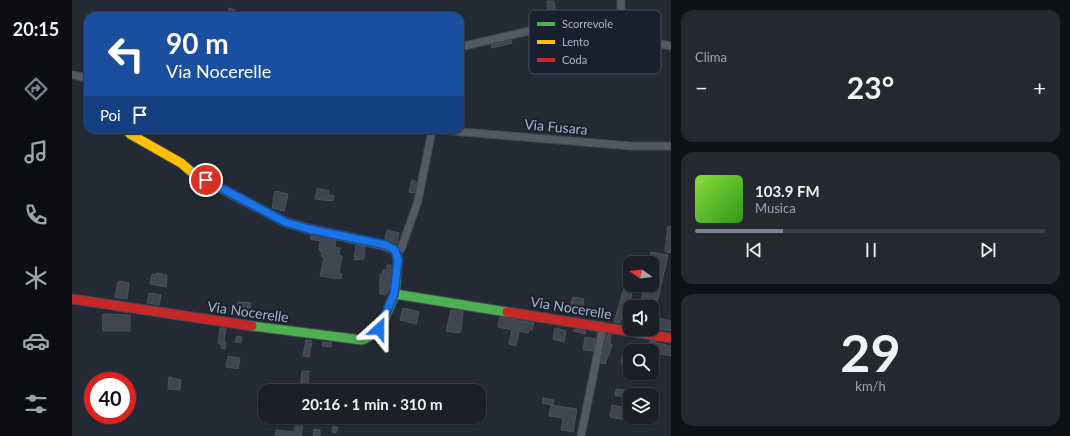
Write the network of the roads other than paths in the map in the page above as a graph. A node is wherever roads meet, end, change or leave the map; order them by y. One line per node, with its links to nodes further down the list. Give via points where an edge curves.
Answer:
1 (529, 31): 3 (street)
2 (661, 44): 4 (street)
3 (464, 46)
4 (671, 46)
5 (72, 75): 6 (street)
6 (84, 77)
7 (464, 132): 10 (street, Via Fusara, via 631,146)
8 (130, 134): 11 (street, via 181,163 194,174 285,222 386,245)
9 (431, 134): 11 (street, via 418,201 401,249)
10 (671, 146)
11 (395, 252): 12 (street, Via Nocerelle, via 398,260)
12 (394, 294): 13 (street, Via Nocerelle, via 379,329 369,339 362,340 330,338); 14 (street, Via Nocerelle)
13 (72, 299)
14 (603, 327): 15 (street, Via Nocerelle); 16 (street)
15 (671, 338)
16 (581, 436)

